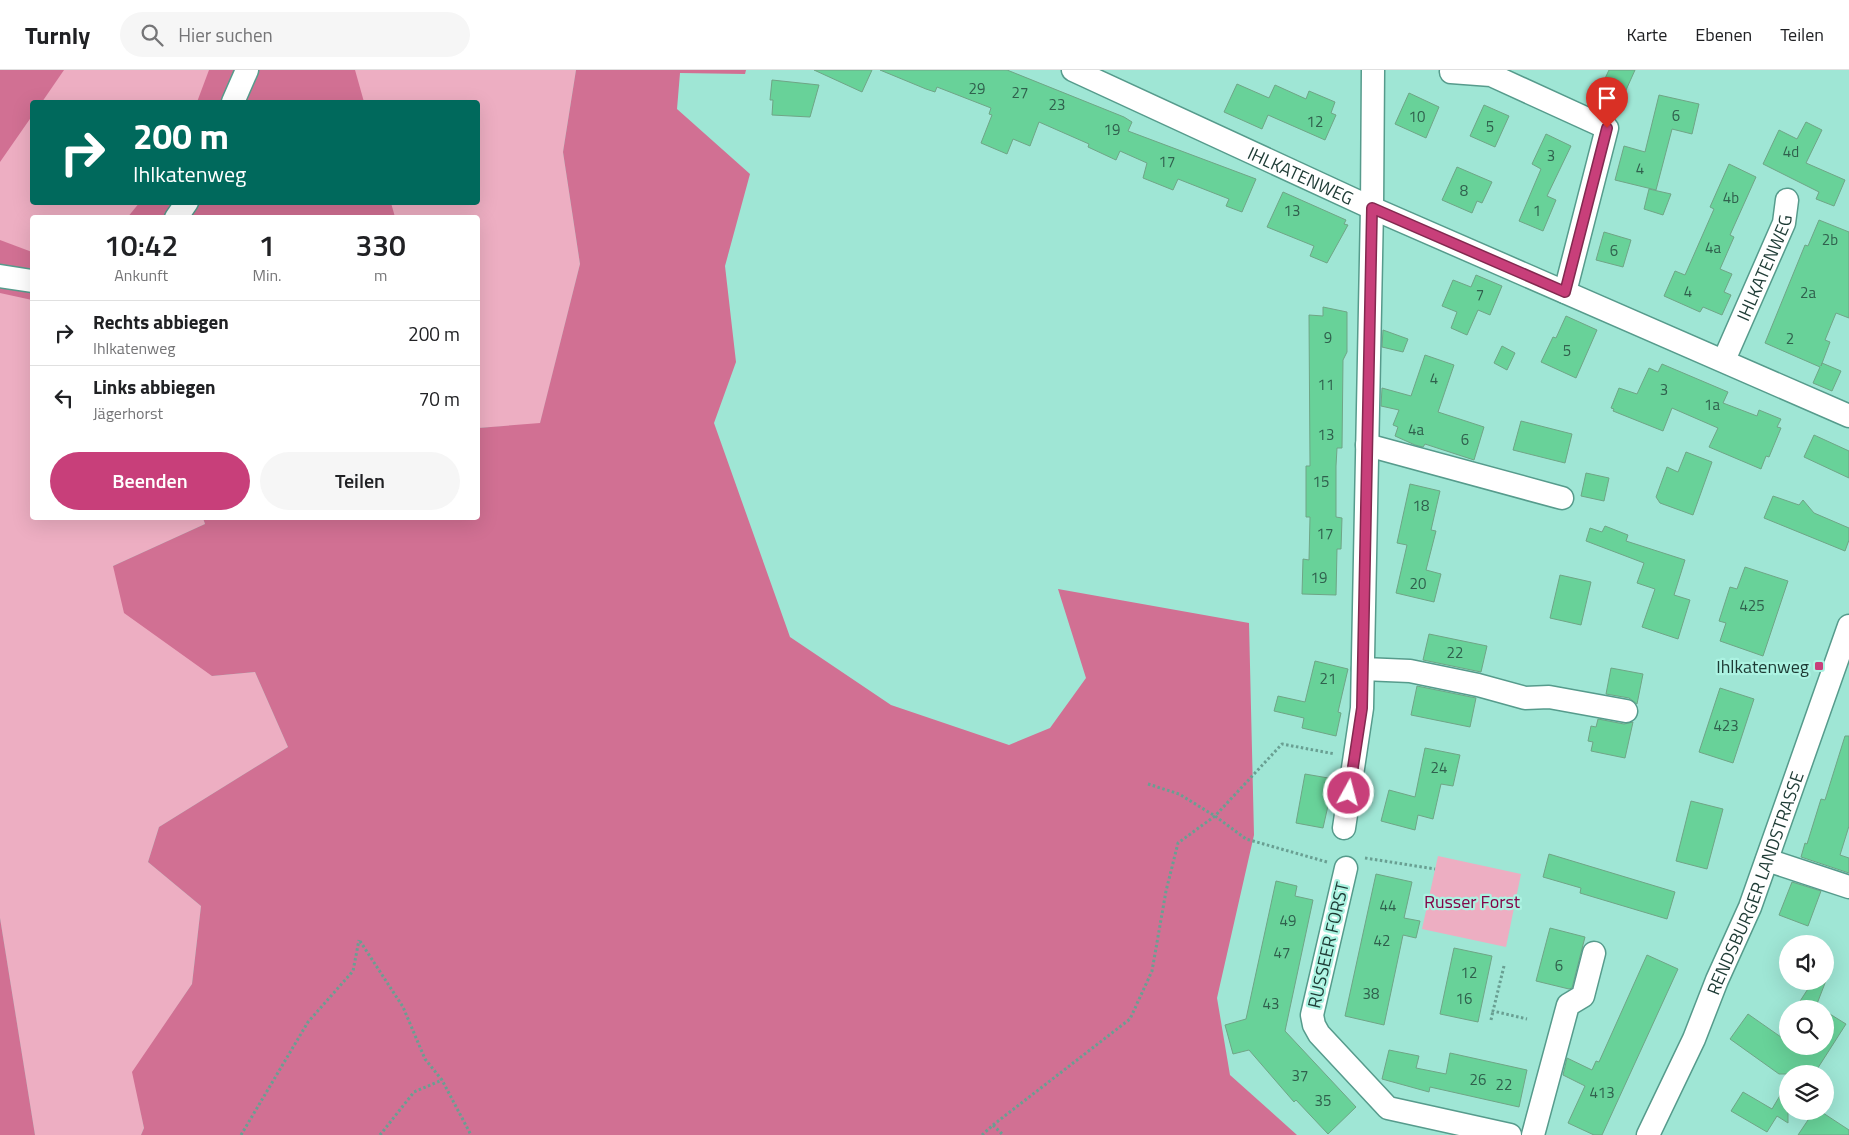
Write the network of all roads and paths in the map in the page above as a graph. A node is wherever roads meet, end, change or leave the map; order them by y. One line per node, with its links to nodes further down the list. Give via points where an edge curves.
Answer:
1 (247, 70): 5 (street)
2 (1073, 70): 7 (street, IHLKATENWEG)
3 (1373, 70): 7 (street)
4 (1451, 72): 10 (street, via 1491,75 1607,128)
5 (234, 100)
6 (1787, 200): 11 (street, IHLKATENWEG, via 1784,224)
7 (1372, 208): 10 (street, IHLKATENWEG); 13 (street)
8 (0, 276): 9 (street)
9 (30, 281)
10 (1565, 292): 11 (street, IHLKATENWEG)
11 (1724, 360): 12 (street, IHLKATENWEG)
12 (1849, 416)
13 (1367, 445): 14 (street); 16 (street)
14 (1562, 498)
15 (1849, 626): 22 (street, RENDSBURGER LANDSTRASSE)
16 (1362, 669): 17 (street, via 1410,671 1525,698 1549,697); 18 (street, via 1362,708)
17 (1626, 711)
18 (1354, 758): 20 (path, via 1282,744); 21 (street)
19 (1148, 784): 20 (path, via 1180,794)
20 (1215, 816): 23 (path, via 1246,839); 32 (path, via 1178,843 1152,971 1130,1019)
21 (1344, 828)
22 (1767, 860): 25 (street); 41 (street, RENDSBURGER LANDSTRASSE, via 1694,1039)
23 (1354, 863): 24 (path); 33 (street, RUSSEER FORST, via 1312,1015 1314,1025 1388,1108)
24 (1435, 869)
25 (1849, 887)
26 (1594, 953): 40 (street, via 1583,996 1568,1005)
27 (1504, 966): 28 (path)
28 (1493, 1011): 29 (path); 30 (path)
29 (1527, 1019)
30 (1491, 1020)
31 (442, 1080): 34 (path, via 426,1058 403,1007 359,940 353,971 308,1022); 35 (path, via 414,1092); 36 (path)
32 (993, 1125): 37 (path); 38 (path)
33 (1429, 1127): 39 (street, RUSSEER FORST)
34 (241, 1135)
35 (380, 1135)
36 (470, 1135)
37 (982, 1135)
38 (1002, 1135)
39 (1510, 1135)
40 (1533, 1135)
41 (1648, 1135)

